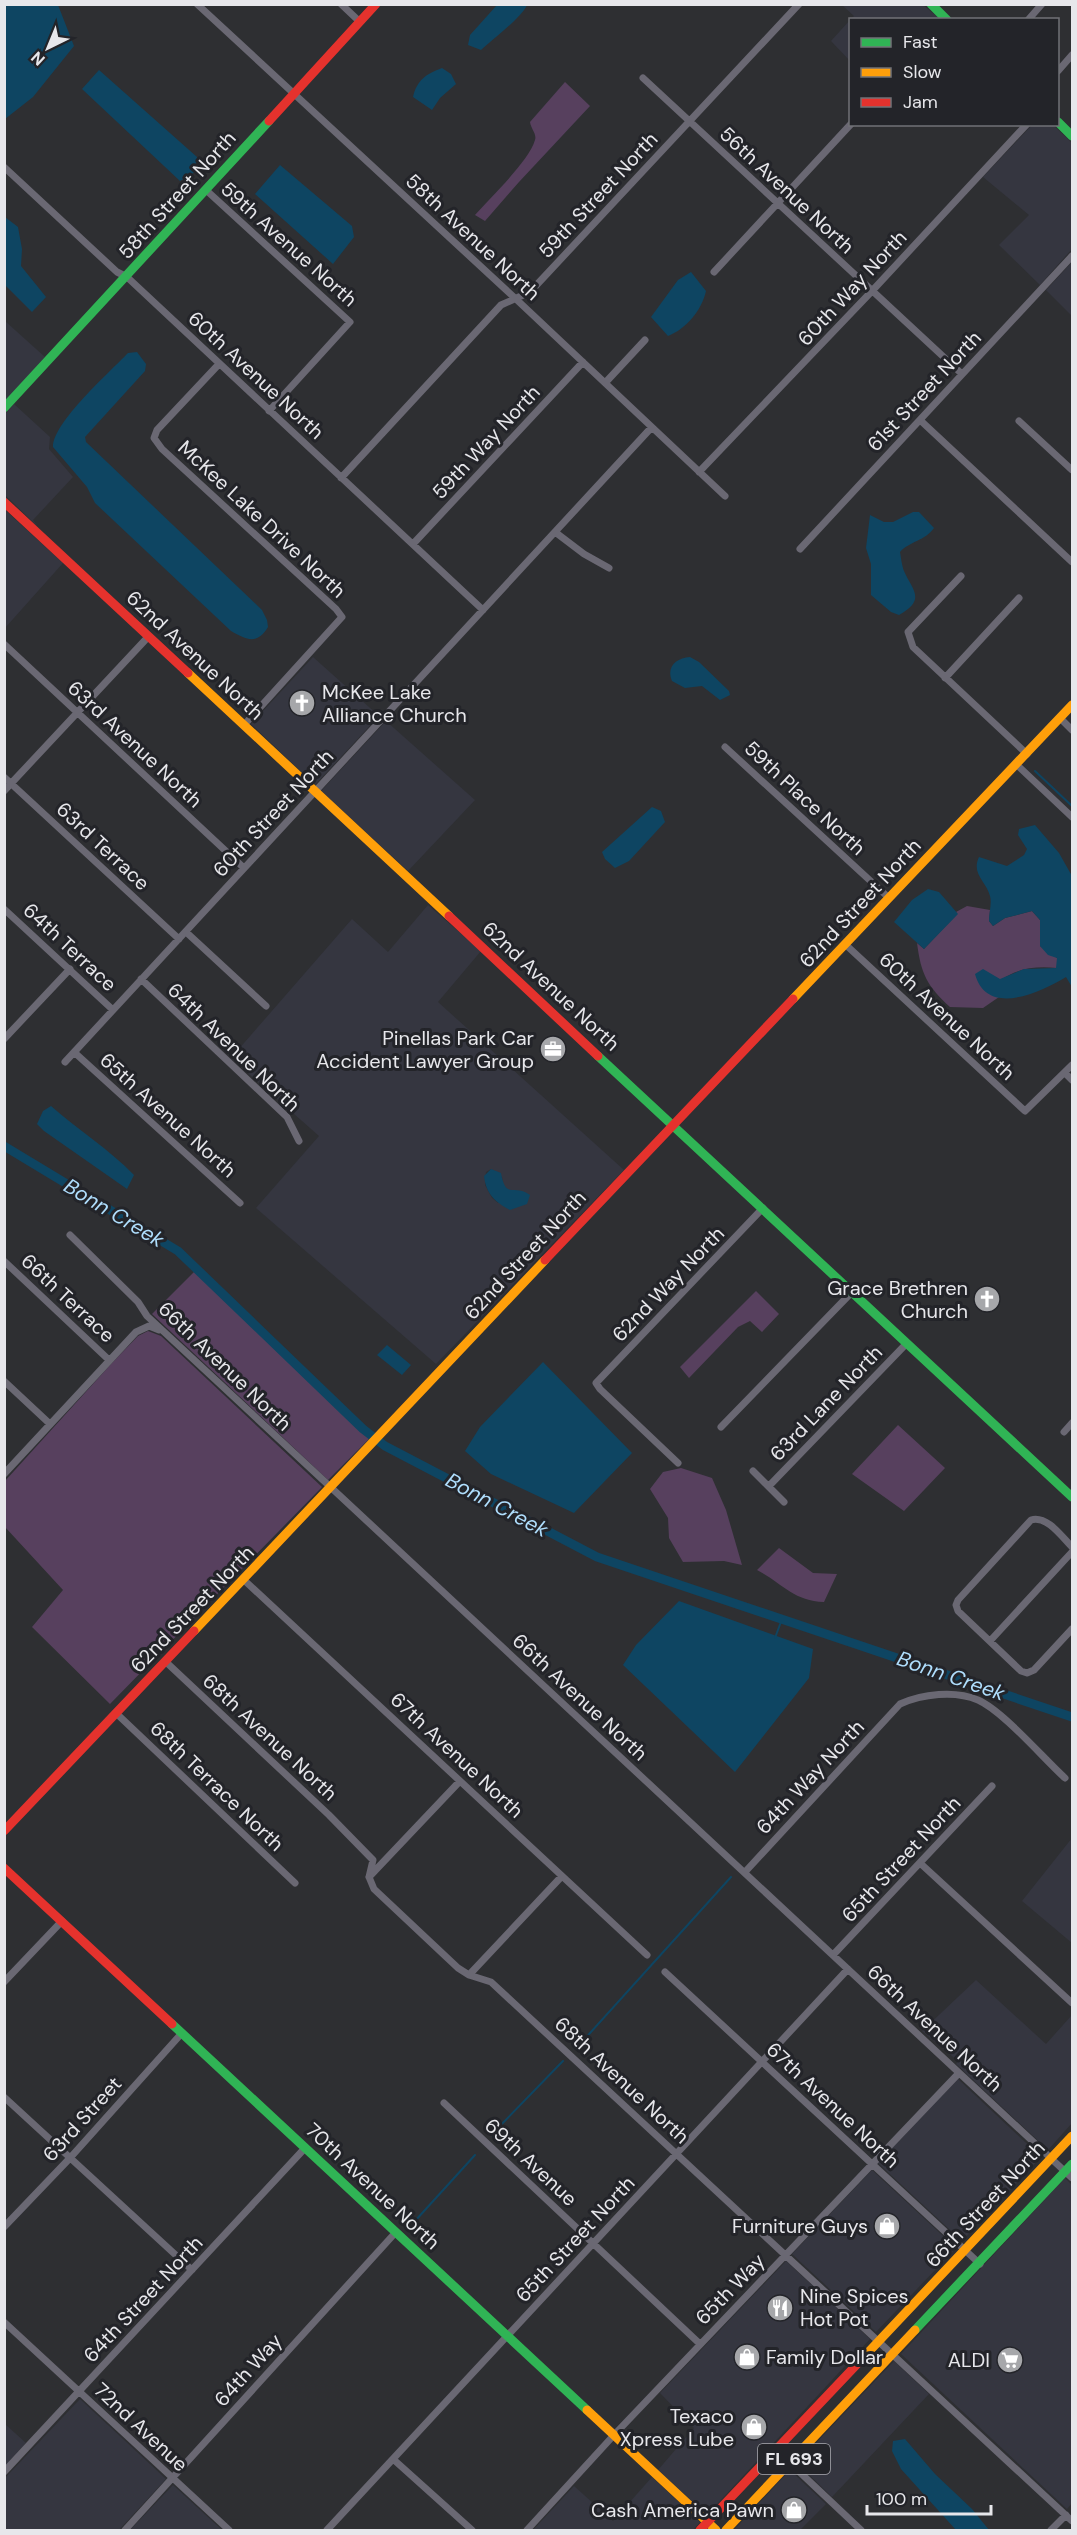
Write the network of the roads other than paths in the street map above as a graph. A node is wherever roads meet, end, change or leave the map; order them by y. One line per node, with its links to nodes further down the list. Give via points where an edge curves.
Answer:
1 (197, 4): 13 (street, 58th Avenue North)
2 (340, 4): 9 (street)
3 (376, 4): 9 (street, 58th Street North)
4 (799, 4): 14 (street, 59th Street North)
5 (1042, 4): 8 (street)
6 (931, 5): 7 (street)
7 (945, 18)
8 (1030, 18)
9 (360, 22): 13 (street, 58th Street North)
10 (1072, 55): 11 (street)
11 (1059, 70)
12 (643, 78): 14 (street, 56th Avenue North)
13 (294, 94): 20 (street, 58th Street North); 26 (street, 58th Avenue North)
14 (689, 122): 21 (street, 56th Avenue North); 26 (street, 59th Street North, via 530,292)
15 (1059, 123): 18 (street)
16 (849, 126): 21 (street)
17 (1024, 126): 25 (street, 60th Way North)
18 (1072, 136)
19 (4, 167): 24 (street, 60th Avenue North)
20 (206, 190): 24 (street, 58th Street North); 33 (street, 59th Avenue North, via 350,322)
21 (778, 204): 23 (street); 25 (street, 56th Avenue North)
22 (1072, 256): 30 (street, 61st Street North)
23 (714, 272)
24 (127, 277): 29 (street, 60th Avenue North); 32 (street, 58th Street North)
25 (872, 291): 30 (street, 56th Avenue North); 38 (street, 60th Way North)
26 (517, 300): 28 (street, 58th Avenue North); 39 (street, 59th Street North, via 501,305)
27 (645, 340): 31 (street)
28 (583, 362): 31 (street, 58th Avenue North); 43 (street, 59th Way North)
29 (219, 364): 33 (street, 60th Avenue North); 56 (street, McKee Lake Drive North, via 157,430 154,438 342,618)
30 (962, 374): 34 (street, 61st Street North)
31 (605, 383): 36 (street, 58th Avenue North)
32 (4, 408)
33 (269, 411): 39 (street, 60th Avenue North)
34 (920, 420): 44 (street, 61st Street North); 45 (street)
35 (1019, 421): 37 (street)
36 (651, 428): 38 (street, 58th Avenue North); 42 (street, 60th Street North)
37 (1072, 470)
38 (699, 472): 40 (street, 58th Avenue North)
39 (341, 478): 43 (street, 60th Avenue North)
40 (725, 496)
41 (4, 502): 50 (street, 62nd Avenue North)
42 (555, 532): 46 (street); 49 (street, 60th Street North)
43 (413, 544): 49 (street, 60th Avenue North)
44 (800, 549)
45 (1072, 562)
46 (609, 568)
47 (961, 576): 52 (street, via 908,632 913,648)
48 (1019, 598): 52 (street)
49 (483, 610): 64 (street, 60th Street North)
50 (148, 636): 54 (street); 56 (street, 62nd Avenue North)
51 (4, 644): 54 (street, 63rd Avenue North)
52 (945, 678): 59 (street)
53 (1072, 705): 55 (street, 62nd Street North)
54 (77, 713): 62 (street); 66 (street, 63rd Avenue North)
55 (1060, 718): 57 (street); 59 (street, 62nd Street North)
56 (244, 725): 64 (street, 62nd Avenue North)
57 (1072, 730)
58 (725, 747): 67 (street, 59th Place North)
59 (1027, 754): 60 (street, 62nd Street North)
60 (1017, 765): 65 (street); 67 (street, 62nd Street North)
61 (4, 777): 62 (street, 63rd Terrace)
62 (12, 784): 63 (street); 70 (street, 63rd Terrace)
63 (4, 791)
64 (315, 792): 66 (street, 60th Street North); 82 (street, 62nd Avenue North)
65 (1072, 817)
66 (244, 868): 69 (street, 60th Street North)
67 (889, 898): 71 (street, 62nd Street North)
68 (4, 909): 72 (street, 64th Terrace)
69 (186, 932): 70 (street, 60th Street North); 74 (street)
70 (179, 939): 73 (street, 60th Street North)
71 (846, 945): 80 (street, 60th Avenue North, via 1025,1111); 82 (street, 62nd Street North)
72 (70, 969): 75 (street, 64th Terrace); 76 (street)
73 (141, 979): 75 (street, 60th Street North); 83 (street, 64th Avenue North, via 288,1117)
74 (266, 1006)
75 (113, 1010): 77 (street, 60th Street North)
76 (4, 1040)
77 (74, 1052): 78 (street, 60th Street North); 84 (street, 65th Avenue North)
78 (65, 1062)
79 (1072, 1065): 80 (street)
80 (1065, 1073): 81 (street)
81 (1072, 1080)
82 (674, 1124): 85 (street, 62nd Avenue North); 101 (street, 62nd Street North)
83 (299, 1141)
84 (240, 1203)
85 (763, 1208): 88 (street, 62nd Avenue North); 97 (street, 62nd Way North, via 596,1383)
86 (70, 1235): 89 (street, 66th Avenue North)
87 (4, 1261): 91 (street, 66th Terrace)
88 (852, 1292): 90 (street, 62nd Avenue North); 95 (street)
89 (164, 1332): 91 (street, via 149,1326 136,1332); 101 (street, 66th Avenue North)
90 (907, 1343): 100 (street, 63rd Lane North); 102 (street, 62nd Avenue North)
91 (109, 1360): 94 (street)
92 (4, 1381): 94 (street)
93 (1072, 1423): 96 (street)
94 (50, 1424): 99 (street)
95 (721, 1427)
96 (1064, 1432)
97 (678, 1463)
98 (753, 1471): 100 (street, 63rd Lane North)
99 (4, 1474)
100 (769, 1486): 103 (street, 63rd Lane North)
101 (330, 1489): 106 (street, 62nd Street North); 117 (street, 66th Avenue North)
102 (1072, 1497)
103 (784, 1502)
104 (1072, 1547): 108 (street, via 1044,1520 1031,1520 958,1599 958,1611)
105 (1072, 1552): 108 (street)
106 (244, 1580): 109 (street, 62nd Street North); 112 (street, 67th Avenue North)
107 (1072, 1629): 108 (street, via 1027,1673)
108 (990, 1641)
109 (166, 1662): 110 (street, 62nd Street North); 119 (street, 68th Avenue North, via 373,1860)
110 (117, 1714): 114 (street, 62nd Street North); 120 (street, 68th Terrace North)
111 (1065, 1778): 117 (street, 64th Way North, via 996,1712 975,1699 914,1698 900,1704)
112 (460, 1781): 118 (street, 67th Avenue North); 119 (street)
113 (992, 1786): 115 (street, 65th Street North)
114 (4, 1831)
115 (920, 1863): 123 (street, 65th Street North); 128 (street)
116 (4, 1868): 121 (street, 70th Avenue North)
117 (745, 1872): 123 (street, 66th Avenue North)
118 (562, 1876): 122 (street, 67th Avenue North); 126 (street)
119 (369, 1877): 126 (street, 68th Avenue North, via 374,1888)
120 (295, 1883)
121 (62, 1921): 127 (street); 129 (street, 70th Avenue North)
122 (647, 1955)
123 (833, 1955): 124 (street, 66th Avenue North)
124 (848, 1969): 130 (street, 65th Street North); 131 (street, 66th Avenue North)
125 (664, 1972): 130 (street, 67th Avenue North)
126 (469, 1975): 136 (street, 68th Avenue North, via 491,1982)
127 (4, 1982)
128 (1072, 2003)
129 (182, 2033): 135 (street, 70th Avenue North); 137 (street, 63rd Street)
130 (762, 2062): 136 (street, 65th Street North); 139 (street, 67th Avenue North)
131 (958, 2073): 138 (street, 66th Avenue North); 139 (street, 65th Way)
132 (4, 2097): 137 (street)
133 (444, 2103): 144 (street, 69th Avenue)
134 (1072, 2136): 138 (street, 66th Street North / FL 693)
135 (305, 2148): 143 (street, 70th Avenue North); 148 (street, 64th Street North)
136 (677, 2153): 144 (street, 65th Street North); 146 (street, 68th Avenue North)
137 (70, 2158): 142 (street, 63rd Street); 148 (street)
138 (1051, 2159): 141 (street, 66th Avenue North); 145 (street, 66th Street North / FL 693)
139 (872, 2163): 145 (street, 67th Avenue North); 146 (street, 65th Way)
140 (1072, 2164): 141 (street, 66th Street North / FL 693)
141 (1069, 2175): 147 (street, 66th Street North / FL 693)
142 (4, 2227)
143 (396, 2232): 150 (street, 70th Avenue North); 160 (street, 64th Way)
144 (593, 2244): 150 (street, 65th Street North); 152 (street, 69th Avenue)
145 (966, 2251): 147 (street, 67th Avenue North); 151 (street, 66th Street North / FL 693)
146 (786, 2254): 151 (street, 68th Avenue North); 152 (street, 65th Way)
147 (980, 2264): 153 (street, 66th Street North / FL 693)
148 (192, 2270): 154 (street, 64th Street North)
149 (4, 2322): 154 (street, 72nd Avenue)
150 (507, 2336): 155 (street, 70th Avenue North); 157 (street, 65th Street North)
151 (880, 2342): 153 (street, 68th Avenue North); 156 (street, 66th Street North / FL 693)
152 (700, 2344): 155 (street, 65th Way)
153 (894, 2355): 158 (street, 66th Street North / FL 693); 161 (street, 68th Avenue North)
154 (80, 2392): 159 (street, 64th Street North); 160 (street, 72nd Avenue)
155 (614, 2435): 162 (street, 70th Avenue North); 168 (street, 65th Way)
156 (781, 2444): 158 (street); 162 (street, 66th Street North / FL 693)
157 (393, 2459): 166 (street, 65th Street North); 167 (street)
158 (790, 2463): 171 (street, 66th Street North / FL 693); 172 (street)
159 (4, 2472)
160 (172, 2478): 164 (street, 64th Way); 165 (street, 72nd Avenue)
161 (1066, 2515): 163 (street, 68th Avenue North); 173 (street)
162 (707, 2522): 169 (street, 66th Street North / FL 693); 170 (street, 70th Avenue North)
163 (1072, 2522)
164 (124, 2530)
165 (229, 2530)
166 (327, 2530)
167 (472, 2530)
168 (527, 2530)
169 (700, 2530)
170 (716, 2530)
171 (726, 2530)
172 (861, 2530)
173 (1052, 2530)

